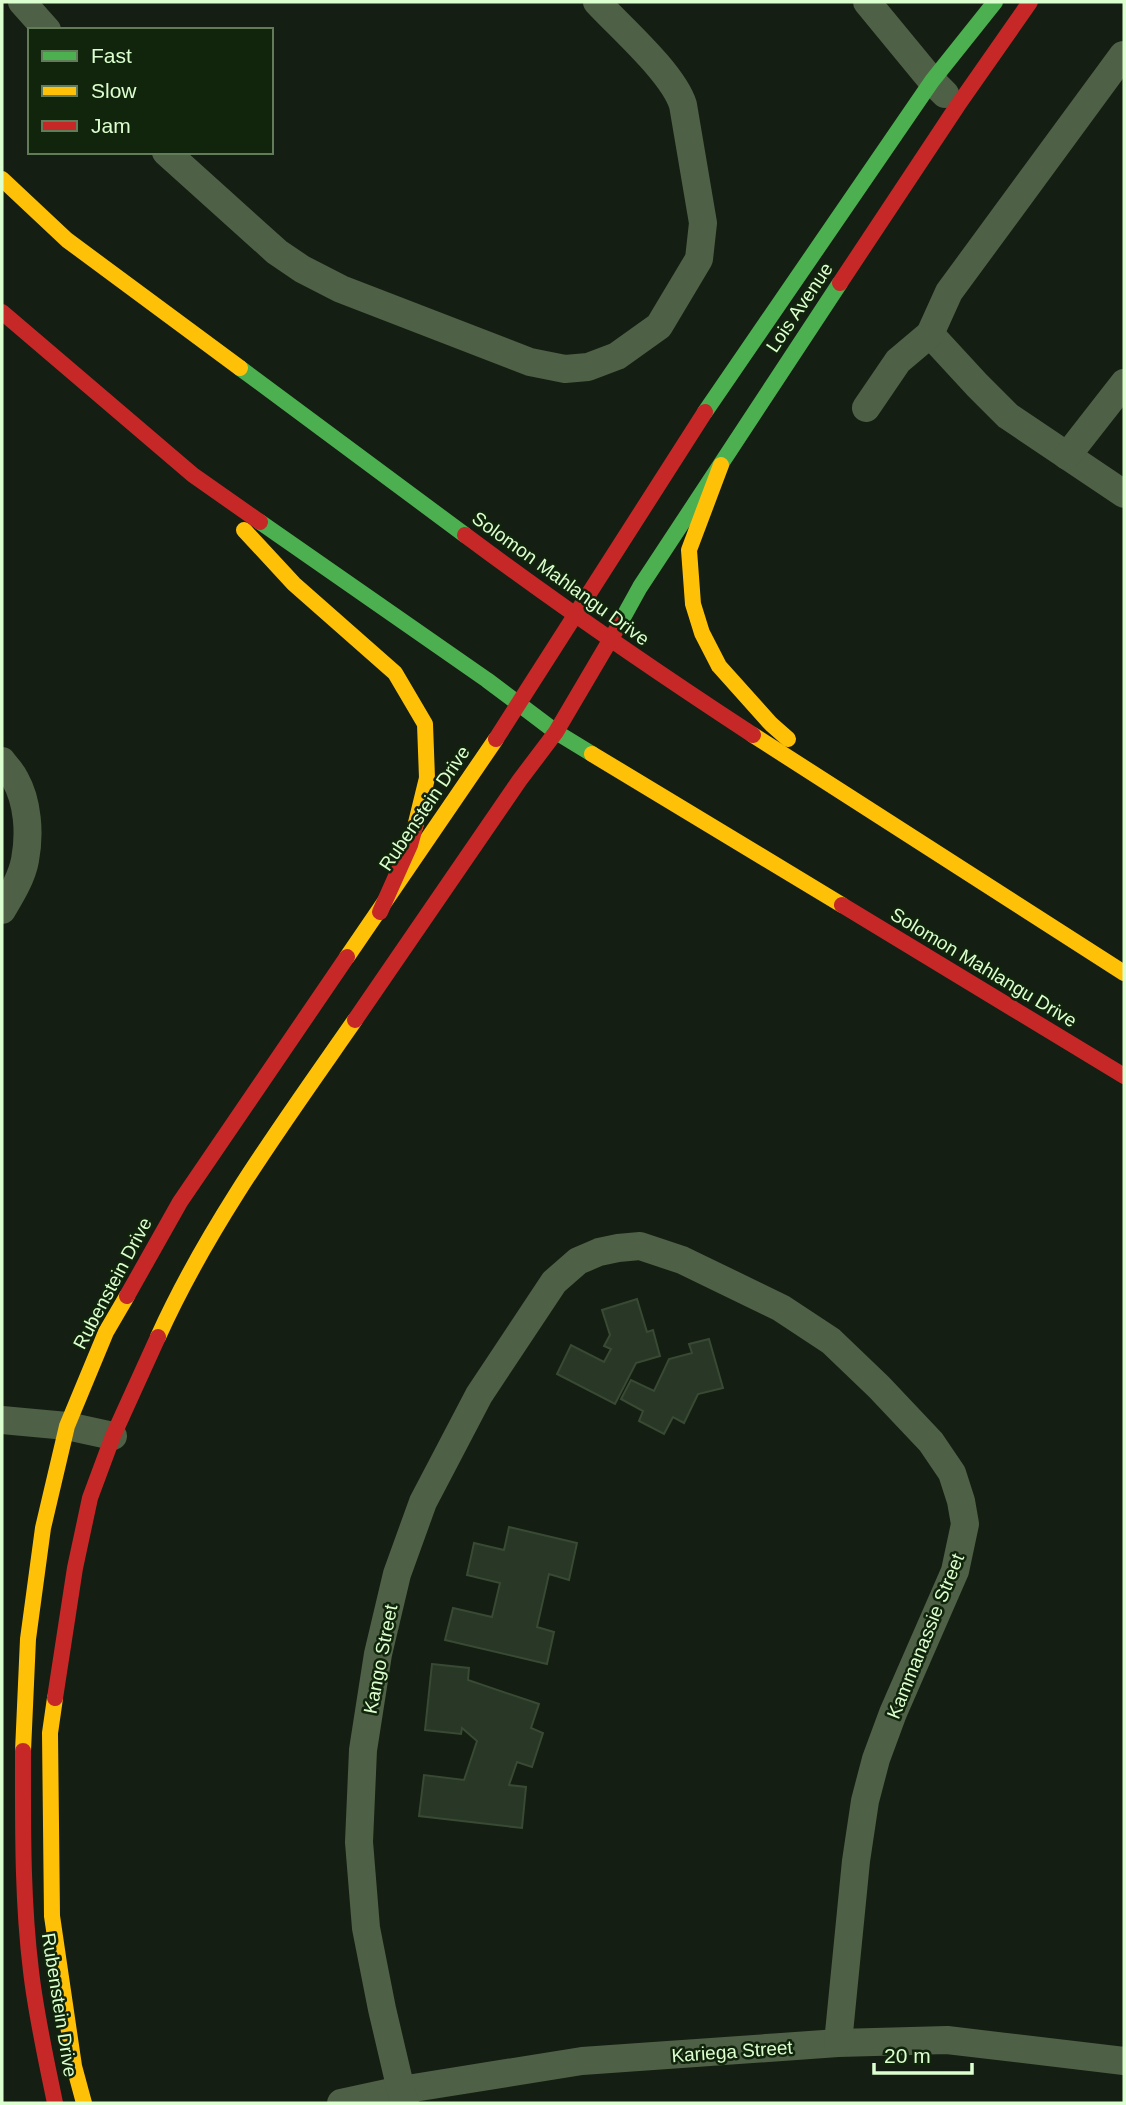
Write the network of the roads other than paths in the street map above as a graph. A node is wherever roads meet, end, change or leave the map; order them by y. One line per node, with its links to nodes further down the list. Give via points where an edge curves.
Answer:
1 (22, 2): 6 (street)
2 (597, 2): 10 (street, via 679,92 703,223 699,259 659,326 617,356 588,367 565,369 530,362 341,289 277,252)
3 (867, 2): 8 (street)
4 (995, 2): 8 (street, Lois Avenue)
5 (1030, 2): 9 (street, Lois Avenue)
6 (45, 28)
7 (1122, 55): 13 (street, via 948,292)
8 (932, 81): 9 (street); 20 (street, Lois Avenue, via 708,407)
9 (958, 105): 17 (street, Lois Avenue)
10 (168, 154)
11 (2, 179): 20 (street, Solomon Mahlangu Drive, via 67,240)
12 (2, 312): 18 (street, Solomon Mahlangu Drive)
13 (930, 334): 15 (street, via 898,361); 16 (street, via 1008,416)
14 (1124, 383): 16 (street)
15 (866, 408)
16 (1067, 456): 19 (street)
17 (721, 465): 21 (street, Lois Avenue, via 640,587); 25 (street, via 689,550 693,604 702,633 719,666 771,724)
18 (192, 475): 22 (street, Solomon Mahlangu Drive); 27 (street, via 294,584 395,673 425,724 427,778 410,845)
19 (1124, 494)
20 (578, 616): 21 (street, Solomon Mahlangu Drive); 22 (street, Lois Avenue)
21 (611, 640): 23 (street, Lois Avenue); 25 (street, Solomon Mahlangu Drive)
22 (519, 705): 23 (street, Solomon Mahlangu Drive); 27 (street, Rubenstein Drive)
23 (556, 732): 29 (street, Solomon Mahlangu Drive); 33 (street, Rubenstein Drive, via 244,1182 178,1292)
24 (2, 761): 26 (street, via 15,777 24,802 27,837 25,862)
25 (869, 811): 28 (street, Solomon Mahlangu Drive)
26 (2, 910)
27 (380, 912): 32 (street, Rubenstein Drive, via 180,1202 106,1332)
28 (1124, 973)
29 (1124, 1076)
30 (578, 1261): 34 (street, Kammanassie Street, via 599,1252 640,1246 781,1308 831,1341 879,1387 931,1441 955,1482 965,1524 955,1571 893,1713 865,1801); 36 (street, Kango Street, via 554,1282 479,1395 423,1502 397,1574 378,1654 363,1750 359,1842 366,1928)
31 (2, 1420): 32 (street)
32 (66, 1426): 33 (street); 37 (street, Rubenstein Drive, via 43,1528 30,1625 23,1739 30,1967)
33 (113, 1436): 38 (street, Rubenstein Drive, via 90,1498 77,1557 50,1733 52,1916 74,2066)
34 (838, 2043): 35 (street, Kariega Street, via 947,2040); 36 (street, Kariega Street, via 582,2061)
35 (1124, 2061)
36 (403, 2097): 39 (street, Kariega Street)
37 (55, 2103)
38 (84, 2103)
39 (341, 2103)

